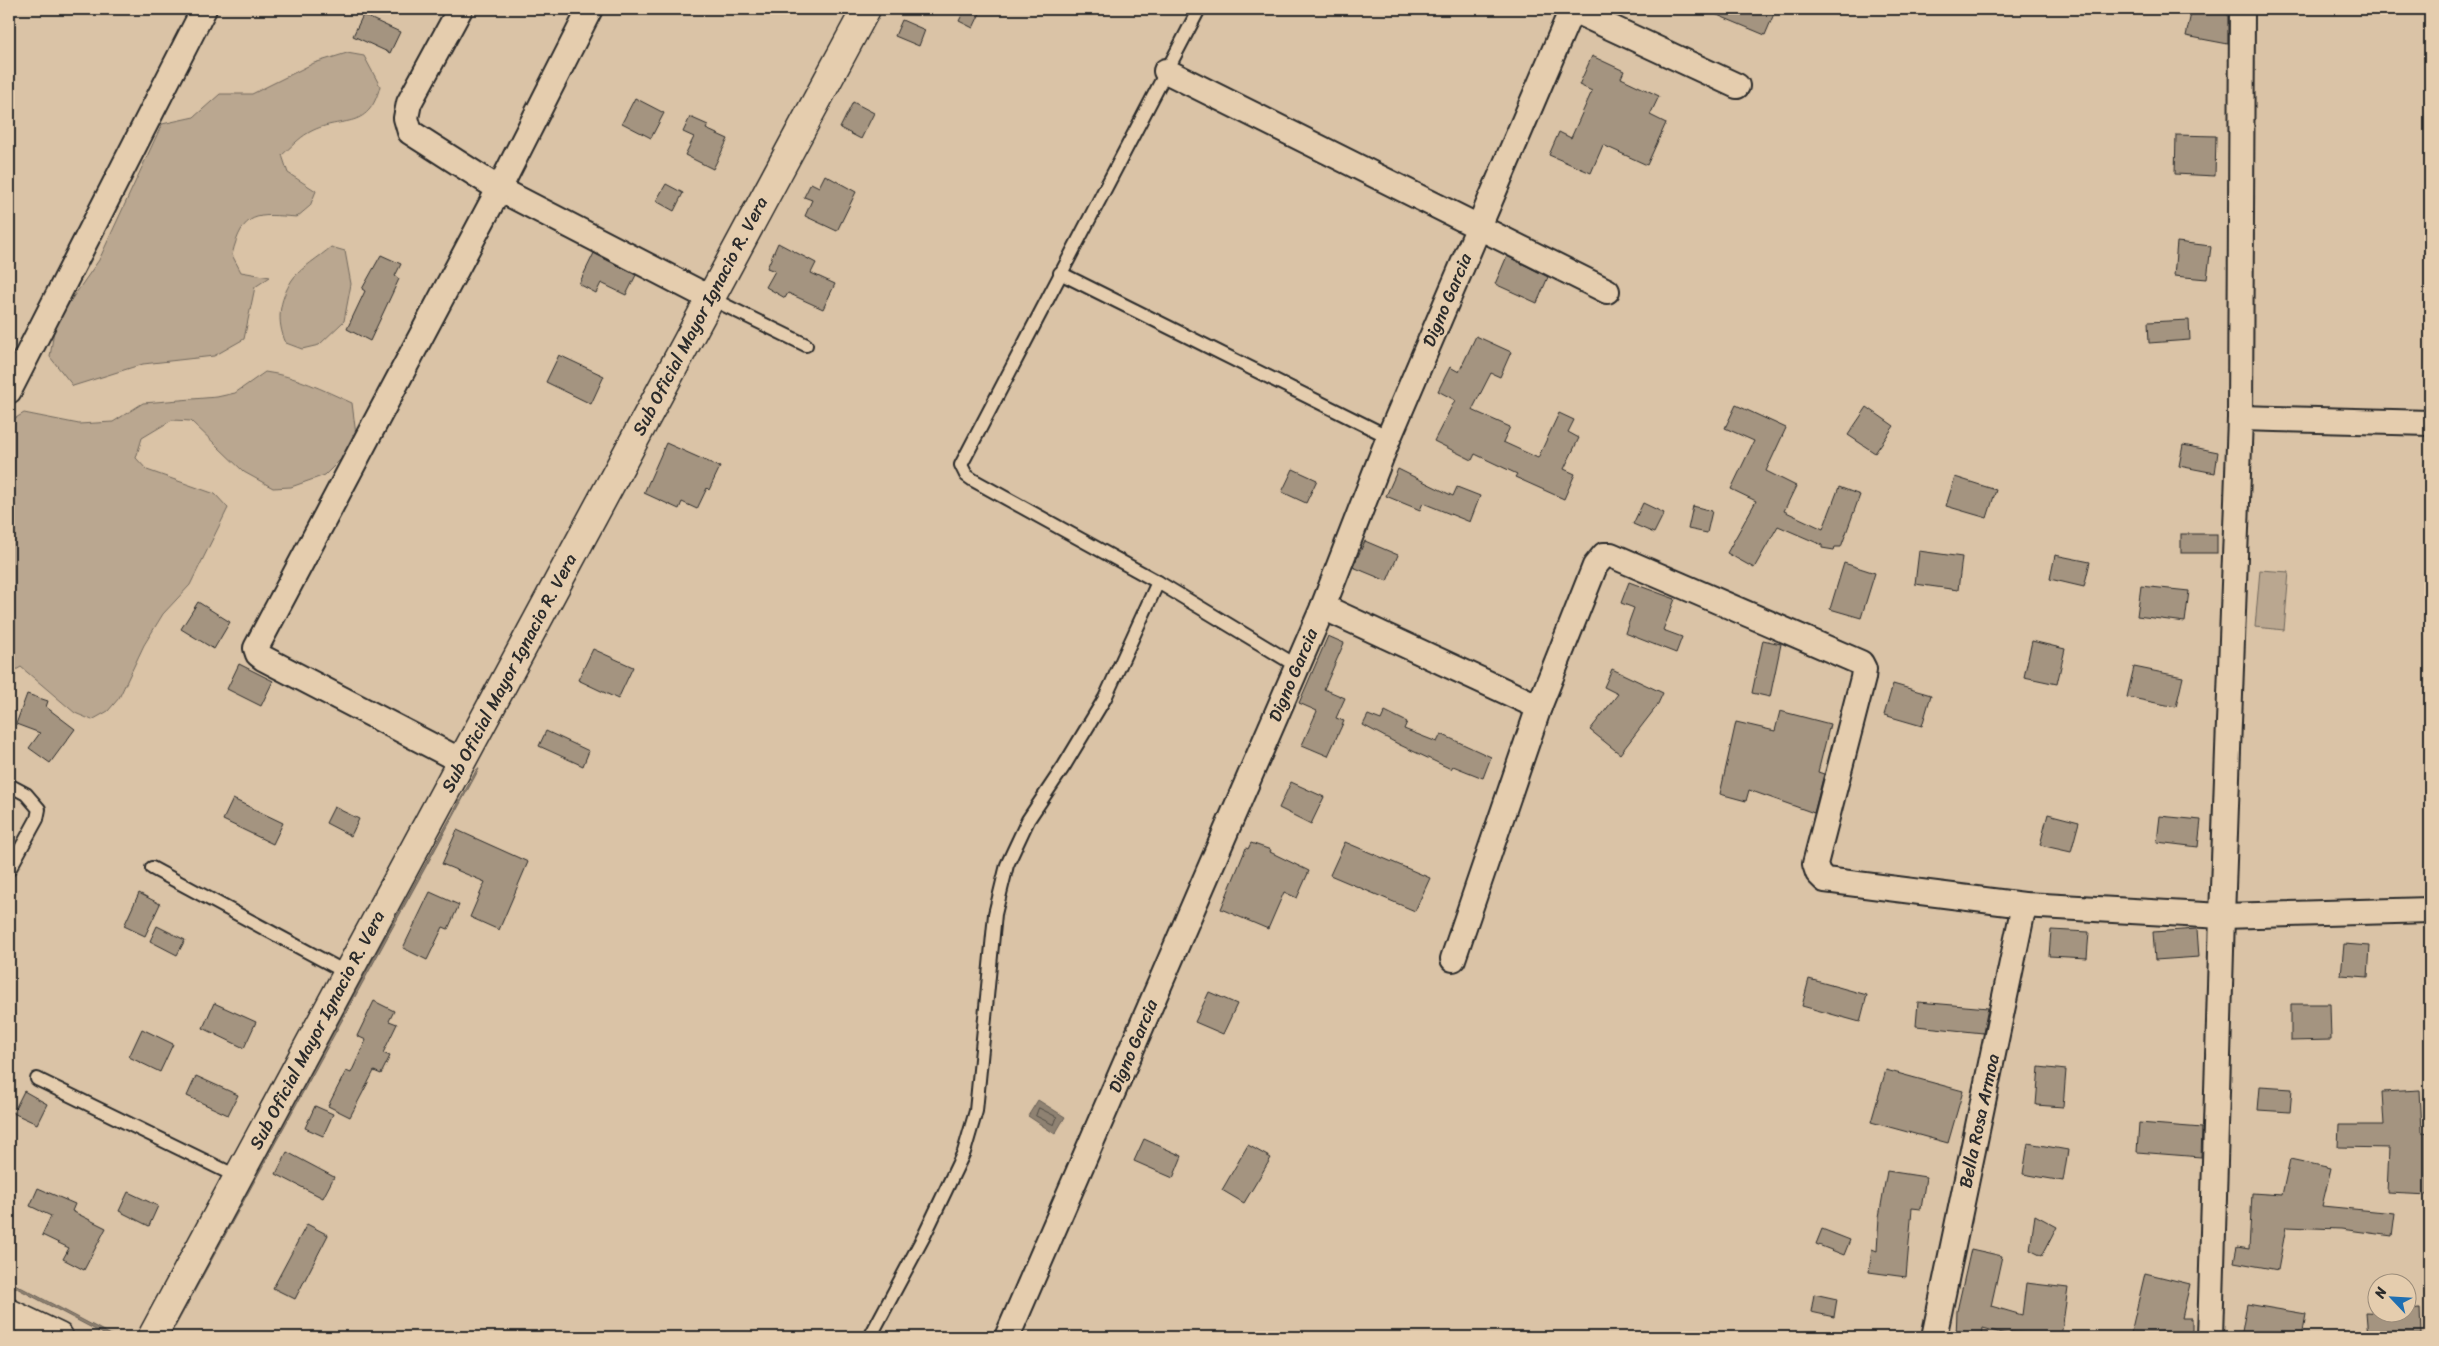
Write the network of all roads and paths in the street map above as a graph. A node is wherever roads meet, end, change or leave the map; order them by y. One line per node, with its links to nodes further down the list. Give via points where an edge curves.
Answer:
1 (204, 9): 16 (street)
2 (460, 9): 10 (street, via 409,103 406,118 410,132)
3 (590, 9): 10 (street)
4 (866, 9): 14 (street, Sub Oficial Mayor Ignacio R. Vera)
5 (1199, 9): 8 (lane)
6 (1572, 9): 9 (street); 11 (street, Digno Garcia)
7 (2242, 9): 17 (street)
8 (1166, 71): 11 (street); 12 (lane)
9 (1737, 86)
10 (499, 189): 14 (street); 24 (street, via 256,648 263,658)
11 (1479, 226): 13 (street); 19 (street, Digno Garcia)
12 (1060, 273): 19 (lane); 20 (lane, via 963,458 962,470 973,480)
13 (1607, 291)
14 (710, 298): 15 (lane); 24 (street, Sub Oficial Mayor Ignacio R. Vera)
15 (806, 345)
16 (9, 391)
17 (2240, 418): 18 (street); 30 (street)
18 (2430, 423)
19 (1389, 437): 21 (street, Digno Garcia)
20 (1158, 582): 22 (lane); 38 (lane, via 1105,698 1028,820 1007,865 995,914 976,1111 964,1152)
21 (1323, 607): 22 (street, Digno Garcia); 23 (street)
22 (1297, 666): 39 (street, Digno Garcia)
23 (1539, 707): 28 (street, via 1595,566 1604,555 1618,556 1861,663 1863,678 1815,864 1825,880); 31 (street)
24 (461, 761): 32 (street, Sub Oficial Mayor Ignacio R. Vera)
25 (9, 785): 27 (lane, via 26,794 39,809 37,819)
26 (152, 868): 32 (lane)
27 (9, 870)
28 (2024, 905): 30 (street); 40 (street, Bella Rosa Armoa)
29 (2430, 910): 30 (street)
30 (2222, 916): 41 (street)
31 (1453, 959)
32 (347, 974): 34 (street, Sub Oficial Mayor Ignacio R. Vera)
33 (37, 1080): 34 (lane)
34 (238, 1177): 37 (street, Sub Oficial Mayor Ignacio R. Vera)
35 (9, 1313): 36 (street)
36 (59, 1337)
37 (152, 1337)
38 (870, 1337)
39 (1007, 1337)
40 (1934, 1337)
41 (2210, 1337)

